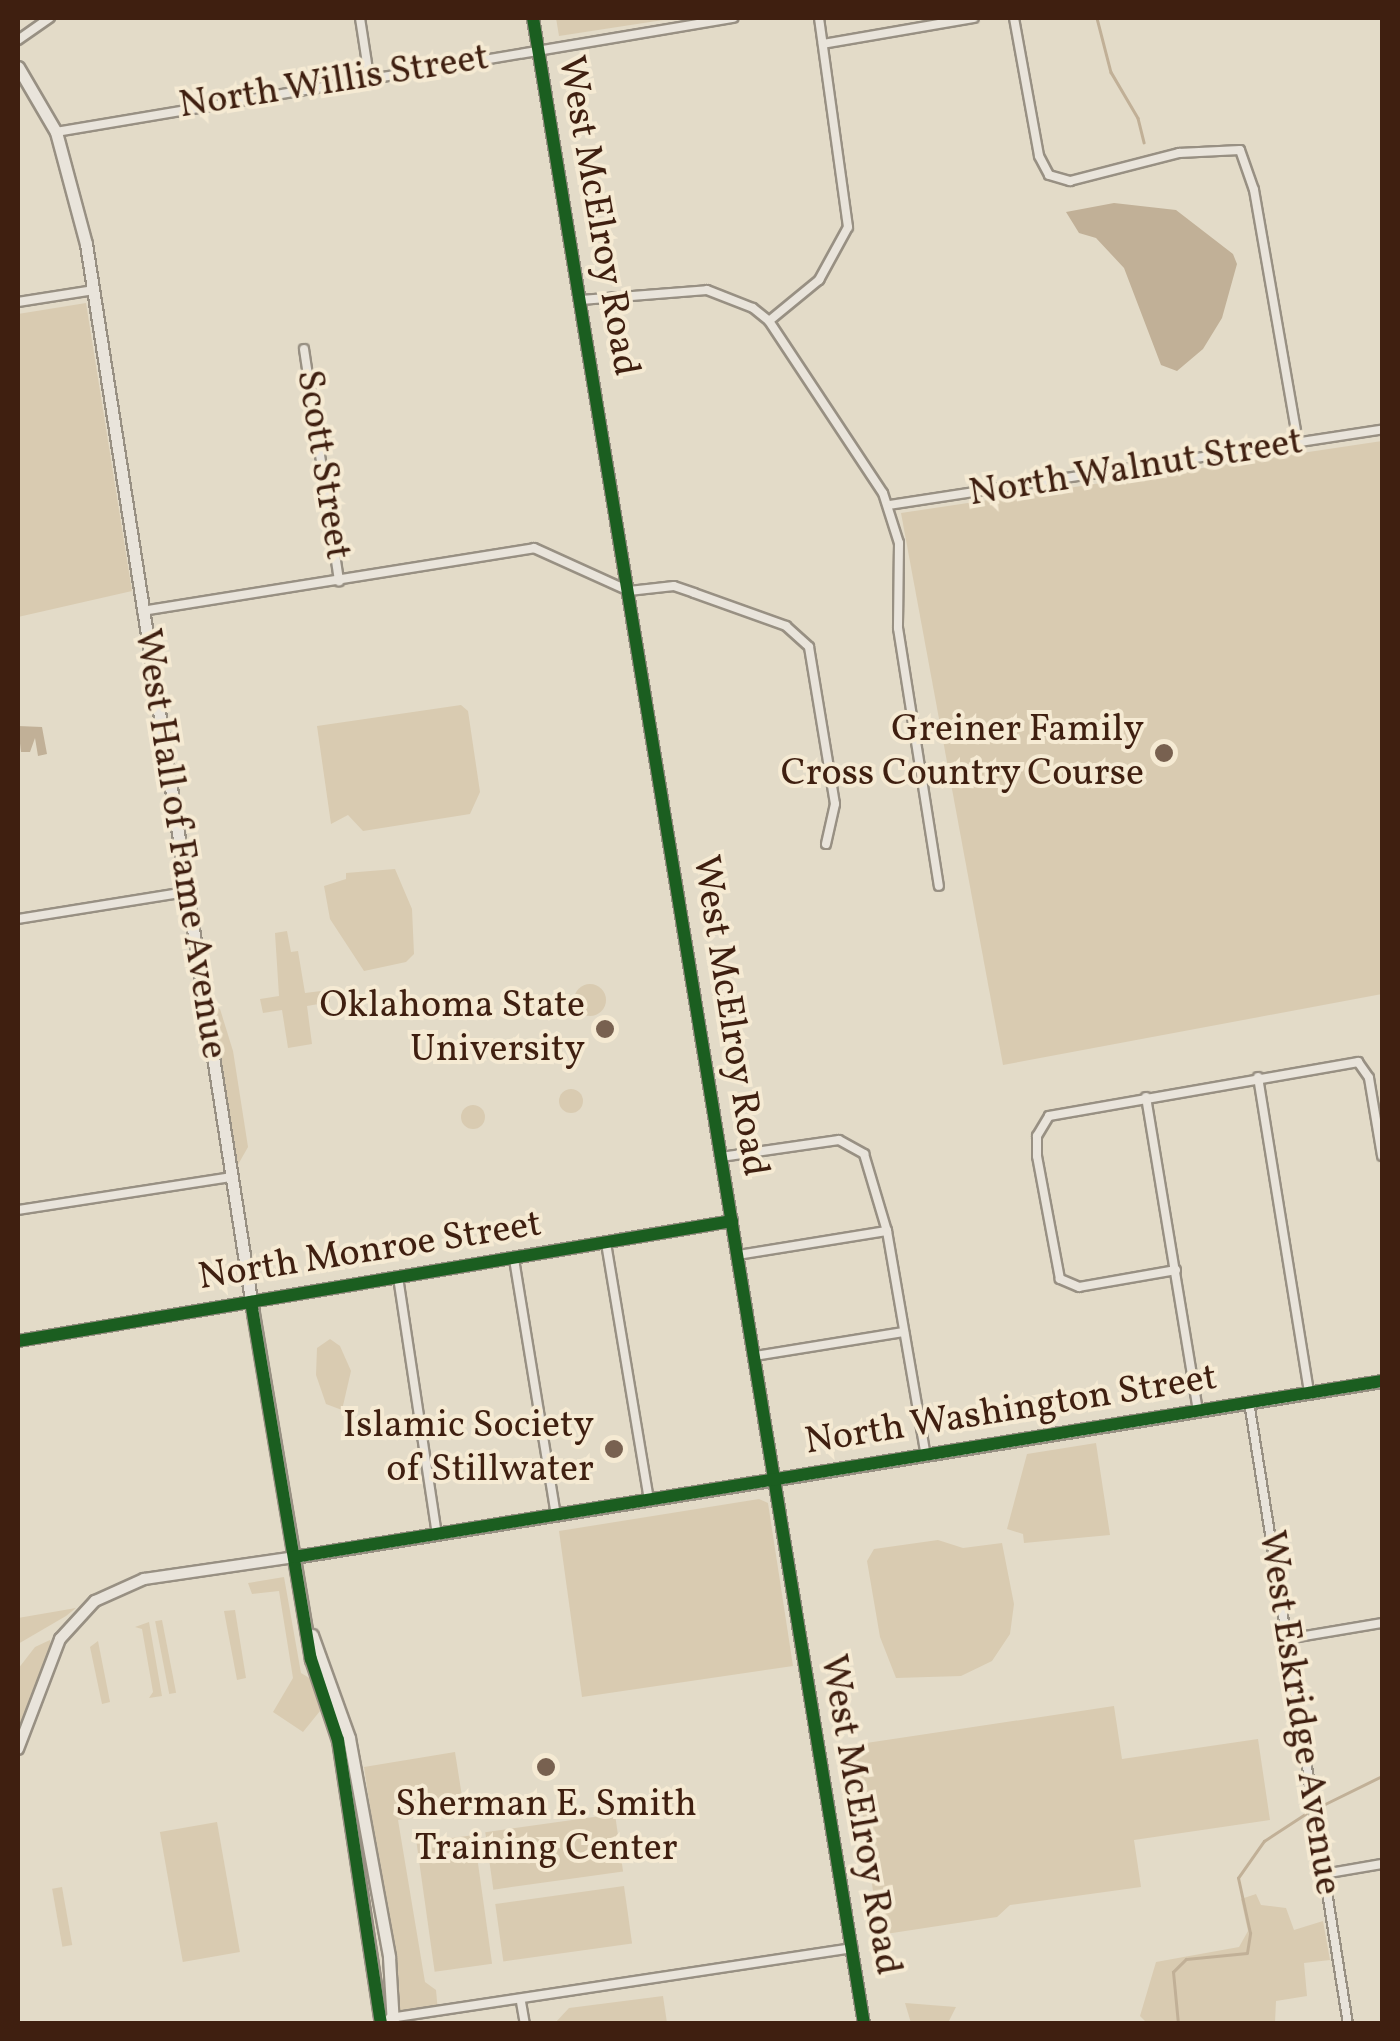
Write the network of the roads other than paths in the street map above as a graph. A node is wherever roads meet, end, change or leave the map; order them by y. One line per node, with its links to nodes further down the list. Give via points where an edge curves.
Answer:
1 (50, 18): 8 (street)
2 (360, 18): 12 (street)
3 (533, 18): 10 (street, West McElroy Road)
4 (732, 18): 10 (street, North Willis Street)
5 (819, 18): 9 (street)
6 (974, 18): 9 (street)
7 (1014, 18): 20 (street, via 1039,156 1049,175 1070,181 1179,153 1240,150 1254,190)
8 (18, 40)
9 (824, 44): 17 (street, via 848,227 820,280)
10 (538, 49): 12 (street, North Willis Street); 15 (street, West McElroy Road)
11 (18, 67): 13 (main road, West Hall of Fame Avenue)
12 (369, 76): 13 (street, North Willis Street)
13 (56, 132): 14 (main road, West Hall of Fame Avenue)
14 (94, 290): 16 (street); 24 (main road, West Hall of Fame Avenue)
15 (581, 300): 17 (street, via 708,290); 23 (street, West McElroy Road)
16 (18, 302)
17 (769, 321): 21 (street)
18 (304, 349): 22 (street, Scott Street)
19 (1382, 430): 20 (street, North Walnut Street)
20 (1298, 443): 21 (street, North Walnut Street)
21 (889, 505): 26 (street, via 899,542 901,647)
22 (339, 581): 23 (street, via 534,548); 24 (street)
23 (629, 591): 25 (street, via 674,586 786,626 810,647 835,804); 32 (street, West McElroy Road)
24 (142, 610): 27 (main road, West Hall of Fame Avenue)
25 (826, 844)
26 (939, 886)
27 (187, 892): 28 (street); 33 (main road, West Hall of Fame Avenue)
28 (18, 920)
29 (1258, 1077): 30 (street); 31 (street, via 1352,1061 1363,1065); 47 (street)
30 (1146, 1097): 40 (street); 40 (street, via 1049,1116 1037,1136 1052,1252 1060,1279 1070,1286)
31 (1382, 1156)
32 (721, 1157): 35 (street, West McElroy Road); 36 (street, via 838,1140 864,1154)
33 (231, 1178): 34 (street); 42 (main road, West Hall of Fame Avenue)
34 (18, 1210)
35 (732, 1221): 37 (street, North Monroe Street); 38 (street, West McElroy Road)
36 (886, 1231): 38 (street); 43 (street)
37 (606, 1244): 39 (street, North Monroe Street); 52 (street)
38 (738, 1255): 45 (street, West McElroy Road)
39 (514, 1259): 41 (street, North Monroe Street); 53 (street)
40 (1176, 1270): 49 (street)
41 (398, 1277): 42 (street, North Monroe Street); 54 (street)
42 (251, 1302): 44 (street, North Monroe Street); 55 (main road, West Hall of Fame Avenue)
43 (904, 1332): 45 (street); 50 (street)
44 (18, 1341)
45 (755, 1356): 51 (street, West McElroy Road)
46 (1382, 1381): 47 (main road, North Washington Street)
47 (1310, 1394): 48 (main road, North Washington Street)
48 (1248, 1402): 49 (main road, North Washington Street); 57 (street, West Eskridge Avenue)
49 (1198, 1410): 50 (main road, North Washington Street)
50 (926, 1456): 51 (main road, North Washington Street)
51 (774, 1481): 52 (main road, North Washington Street); 61 (street, West McElroy Road)
52 (649, 1501): 53 (main road, North Washington Street)
53 (556, 1516): 54 (main road, North Washington Street)
54 (437, 1535): 55 (main road, North Washington Street)
55 (294, 1557): 58 (street, North Washington Street, via 136,1581 78,1617 60,1639); 63 (main road, West Hall of Fame Avenue, via 312,1658 338,1740)
56 (1382, 1623): 57 (street)
57 (1287, 1639): 60 (street, West Eskridge Avenue)
58 (18, 1749)
59 (1382, 1864): 60 (street)
60 (1324, 1874): 66 (street, West Eskridge Avenue)
61 (853, 1948): 62 (street); 65 (street, West McElroy Road)
62 (522, 2002): 63 (street); 64 (street)
63 (387, 2021)
64 (525, 2024)
65 (864, 2024)
66 (1348, 2024)

